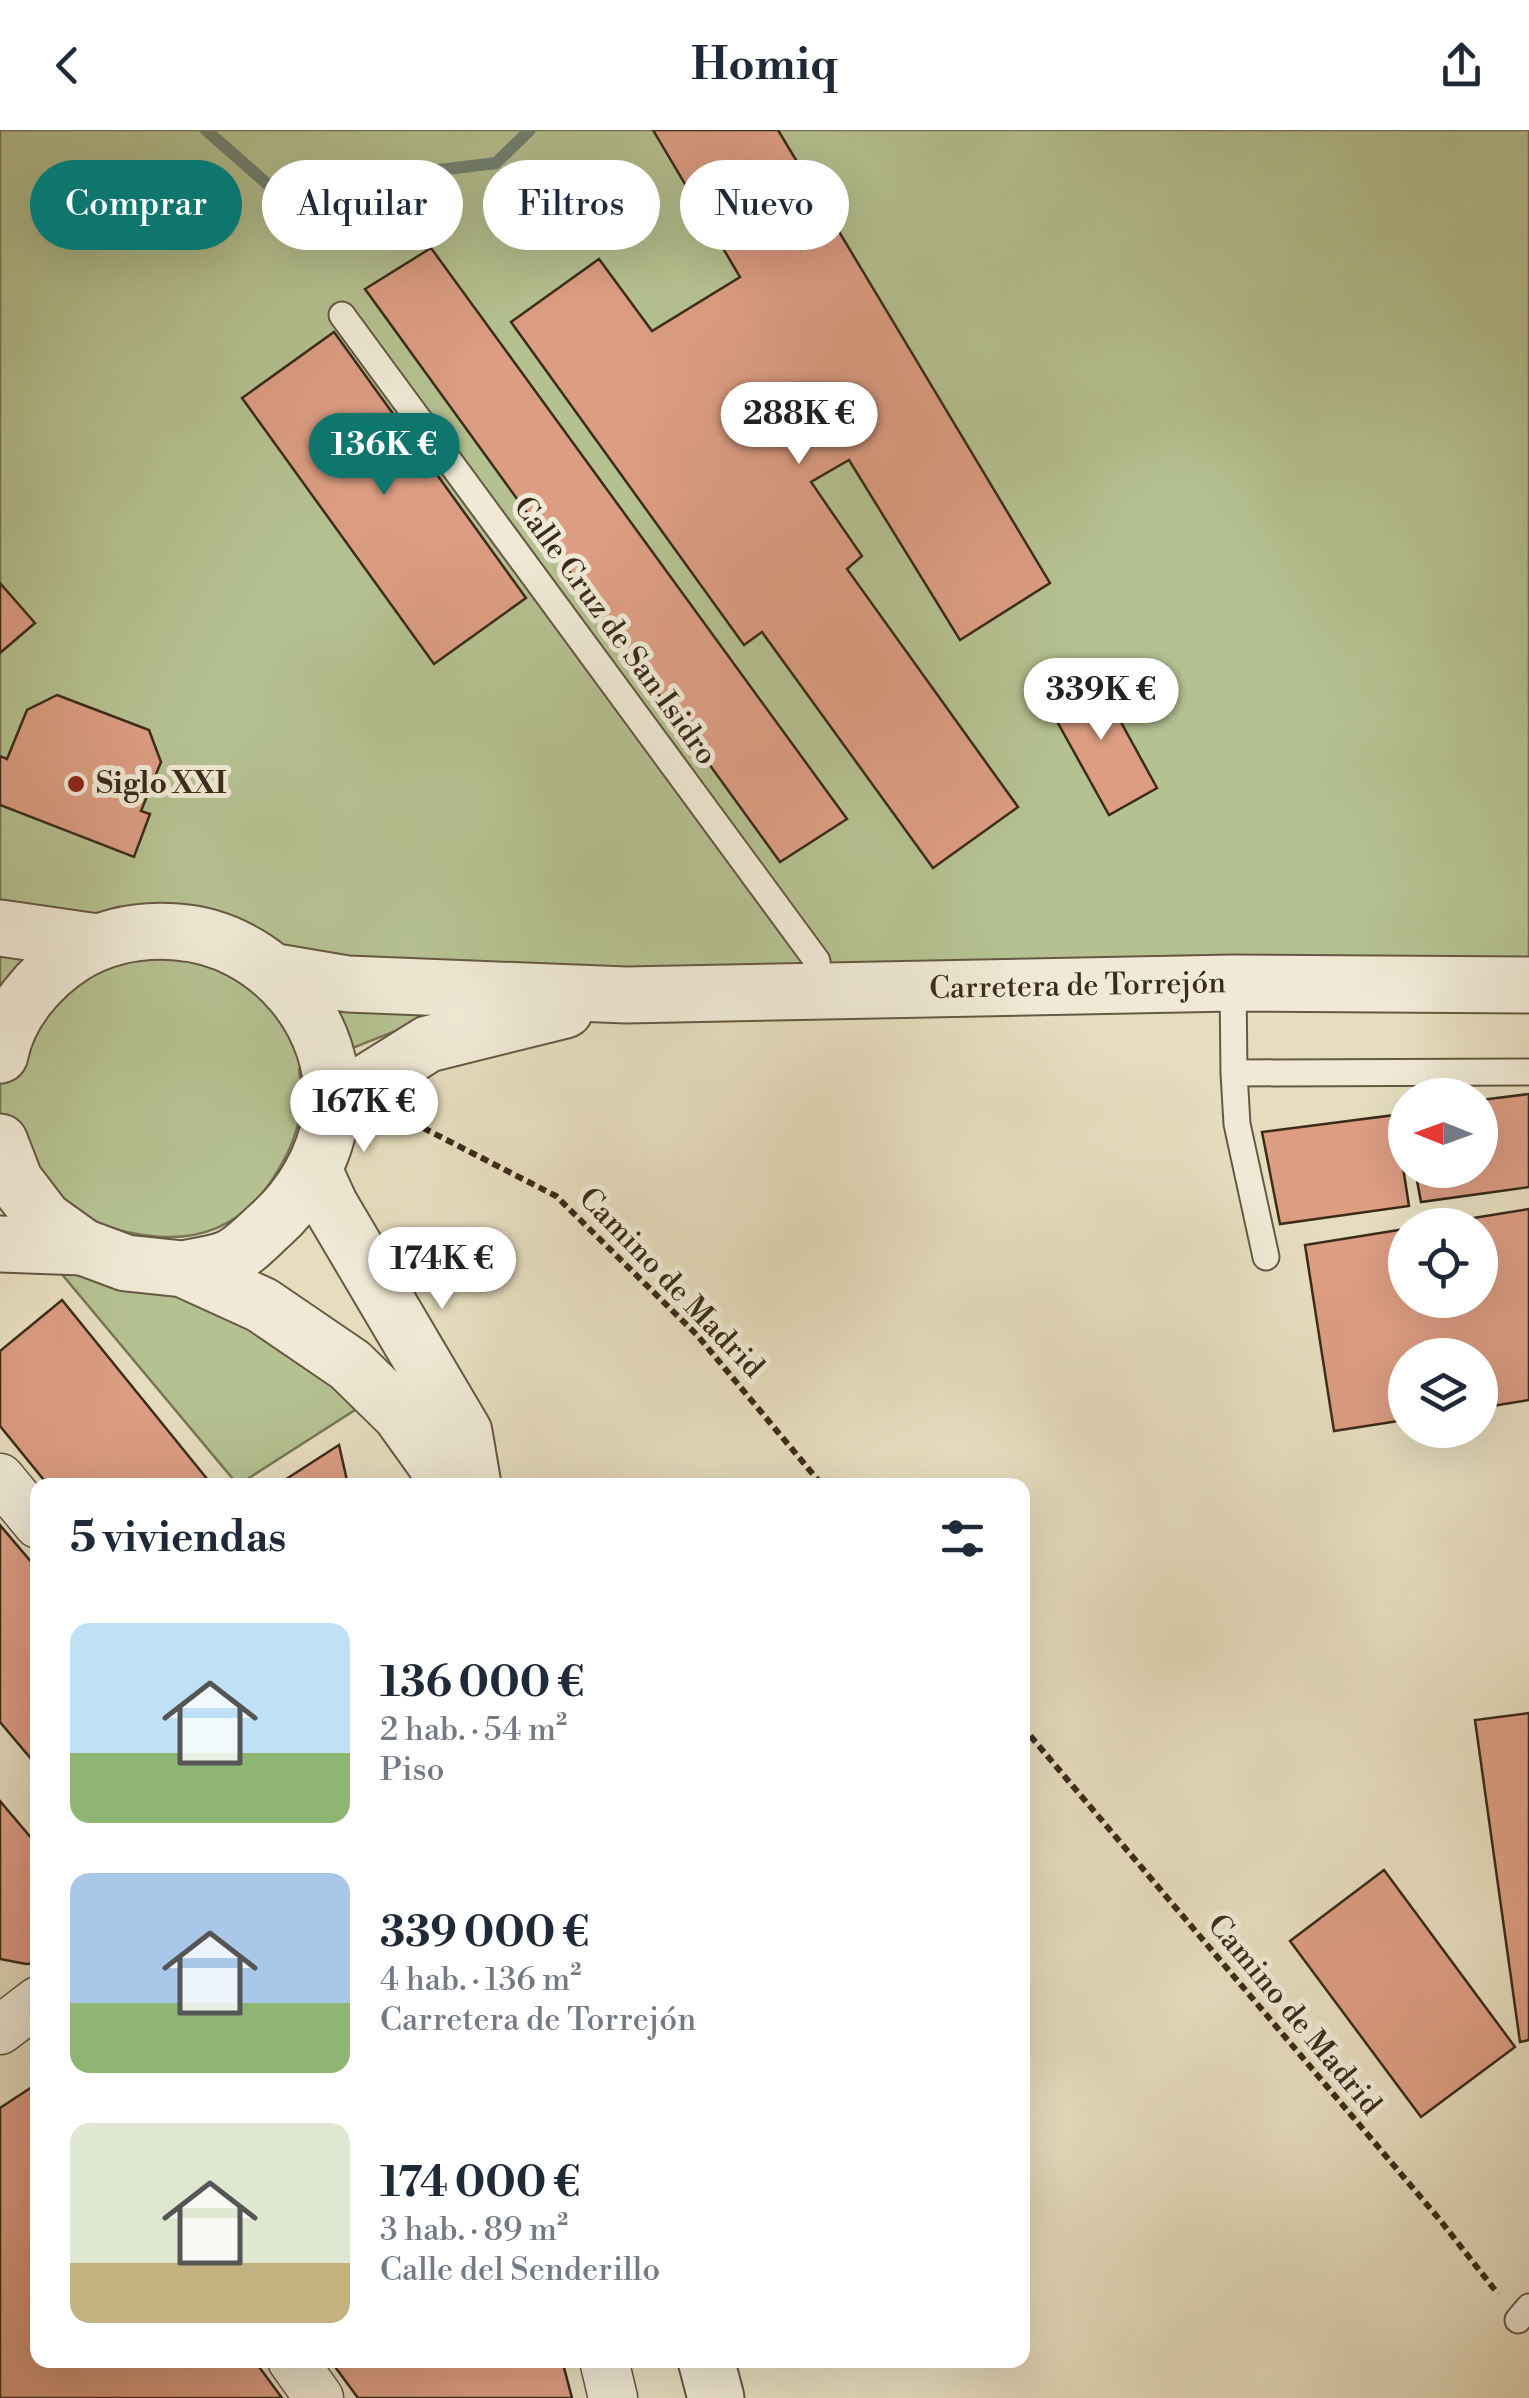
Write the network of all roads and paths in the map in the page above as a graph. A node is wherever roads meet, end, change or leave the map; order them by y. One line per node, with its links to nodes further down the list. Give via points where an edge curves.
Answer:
1 (342, 314): 7 (lane, Calle Cruz de San Isidro, via 817,961)
2 (0, 928): 3 (street)
3 (96, 942): 4 (street, via 147,929 200,933); 9 (street, via 55,966 22,1002)
4 (277, 972): 8 (street, via 348,984); 12 (street, via 312,1020 330,1086)
5 (1233, 983): 6 (street, Carretera de Torrejón); 7 (street, Carretera de Torrejón); 11 (lane)
6 (1529, 985)
7 (820, 992): 8 (street, Carretera de Torrejón)
8 (626, 996): 12 (street, via 428,1044)
9 (1, 1048)
10 (1529, 1072): 11 (lane)
11 (1234, 1073): 17 (lane, via 1237,1124)
12 (342, 1103): 14 (street); 22 (path, Camino de Madrid, via 556,1196 697,1335)
13 (0, 1142): 16 (street, via 16,1181 44,1219)
14 (314, 1170): 18 (street, via 290,1208 229,1258); 21 (street, via 464,1432)
15 (0, 1244): 16 (street)
16 (82, 1246): 18 (street, via 126,1262)
17 (1266, 1257)
18 (182, 1269): 20 (street, via 262,1305 350,1365)
19 (0, 1478): 23 (street)
20 (451, 1478)
21 (457, 1478)
22 (816, 1478)
23 (30, 1514)
24 (1030, 1735): 28 (path, Camino de Madrid)
25 (30, 2008): 26 (street)
26 (0, 2033): 27 (street)
27 (30, 2042)
28 (1524, 2313)
29 (298, 2368): 32 (street)
30 (606, 2368): 33 (street)
31 (708, 2368): 34 (street)
32 (319, 2398)
33 (613, 2398)
34 (716, 2398)

